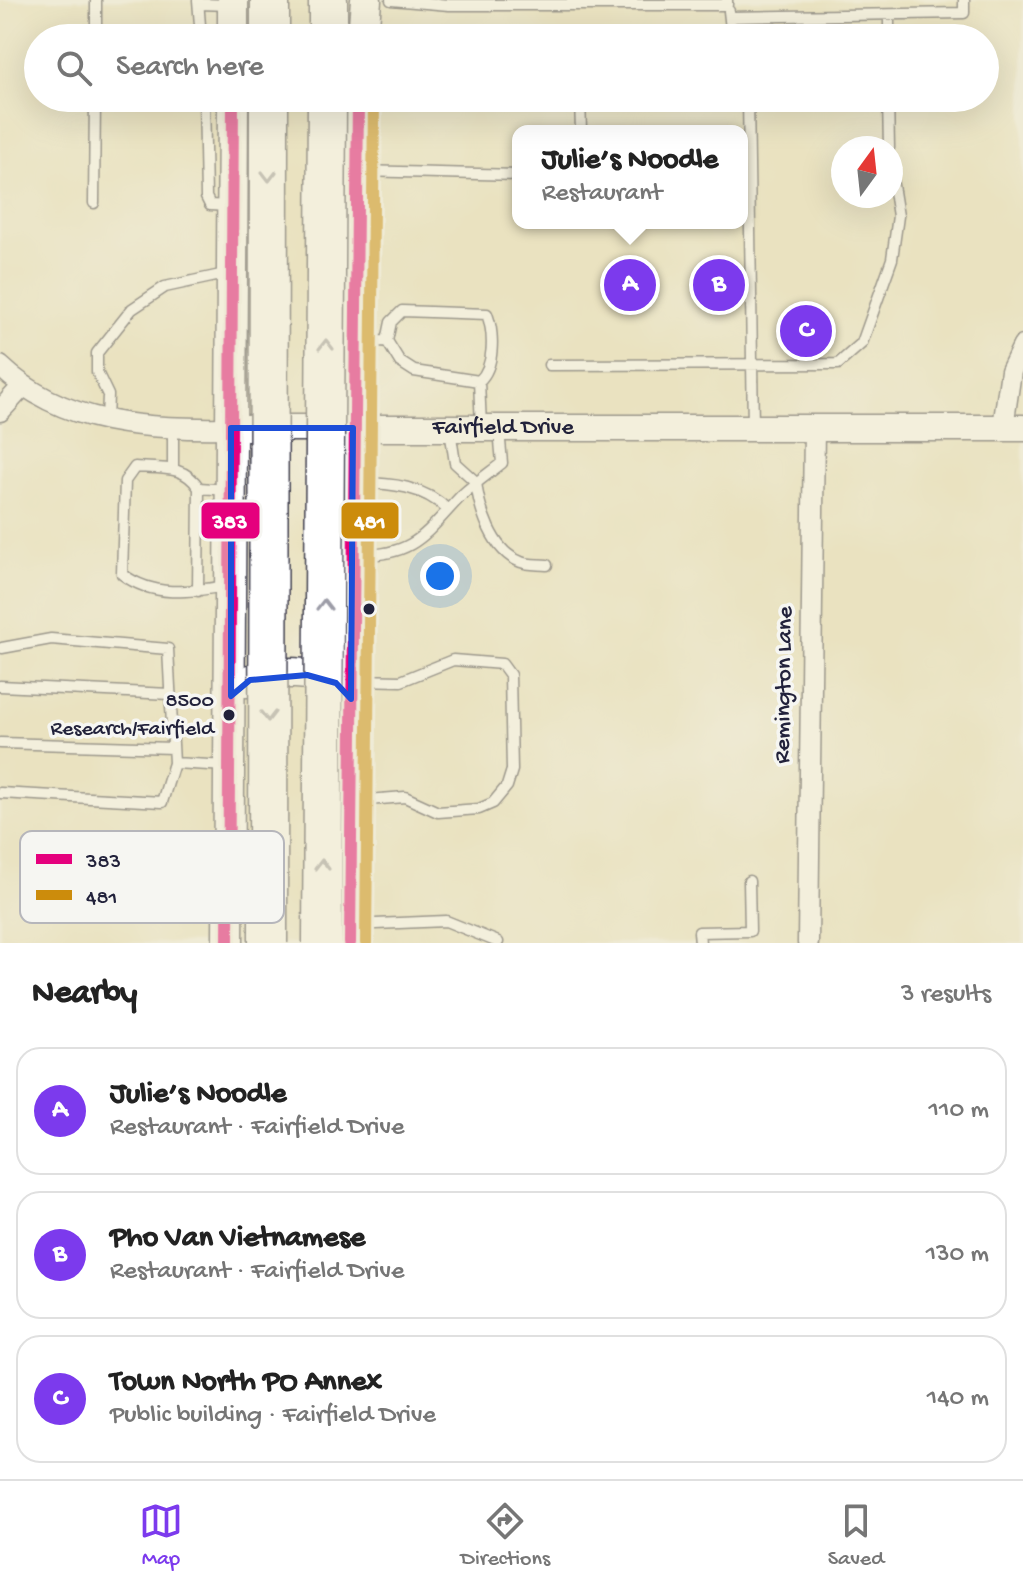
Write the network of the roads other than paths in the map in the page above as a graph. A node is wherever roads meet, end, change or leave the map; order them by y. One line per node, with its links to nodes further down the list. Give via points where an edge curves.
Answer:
1 (96, 0): 11 (lane)
2 (328, 0): 15 (highway)
3 (366, 0): 16 (main road)
4 (391, 0): 8 (lane, via 449,5)
5 (964, 0): 9 (lane, via 964,13)
6 (199, 2): 7 (lane); 12 (lane)
7 (245, 2): 13 (main road); 14 (highway)
8 (727, 2): 10 (lane)
9 (889, 15): 10 (lane); 18 (lane)
10 (730, 17): 17 (lane)
11 (96, 24)
12 (200, 24)
13 (238, 24)
14 (260, 24)
15 (328, 24)
16 (364, 24)
17 (731, 24)
18 (889, 24)
19 (95, 112): 29 (lane)
20 (222, 112): 31 (main road)
21 (269, 112): 72 (highway, one-way to 72, bridge)
22 (327, 112): 76 (highway, one-way to 22, bridge)
23 (358, 112): 27 (main road)
24 (748, 112): 35 (lane)
25 (888, 112): 26 (lane)
26 (889, 136)
27 (356, 171): 28 (lane); 33 (main road)
28 (512, 175)
29 (94, 203)
30 (897, 208): 35 (lane, via 892,259 862,343 838,364)
31 (232, 272): 41 (lane, via 165,287 132,309 97,353 97,372 108,395); 44 (main road)
32 (387, 341): 33 (lane); 38 (lane, via 400,362 414,371); 38 (lane, via 391,322 402,311 487,314 489,369)
33 (354, 342): 45 (main road)
34 (1023, 346): 48 (street, via 1011,371)
35 (752, 364): 36 (lane); 42 (lane)
36 (549, 365)
37 (0, 366): 39 (street, Fairfield Drive)
38 (479, 381): 47 (lane)
39 (22, 387): 40 (street); 41 (street, Fairfield Drive, via 72,412)
40 (0, 411)
41 (107, 421): 49 (street, Fairfield Drive)
42 (753, 427): 43 (street, Fairfield Drive); 47 (street, Fairfield Drive)
43 (814, 427): 48 (street, Fairfield Drive); 82 (street, Remington Lane)
44 (231, 428): 45 (street, Fairfield Drive); 49 (street, Fairfield Drive); 54 (main road)
45 (353, 428): 46 (street, Fairfield Drive); 51 (main road)
46 (450, 428): 47 (street, Fairfield Drive); 52 (lane, via 455,463)
47 (490, 428): 52 (lane, via 502,463)
48 (1013, 428)
49 (173, 429): 50 (lane)
50 (173, 468): 53 (lane); 59 (lane, via 135,467 125,481 122,574 137,585 180,594)
51 (353, 482): 55 (lane, via 402,485 439,500); 56 (main road)
52 (476, 482): 55 (lane); 57 (lane, via 479,505 505,551 521,562)
53 (199, 488): 54 (lane); 59 (lane)
54 (231, 490): 58 (main road)
55 (448, 510): 56 (lane, via 428,534 400,551)
56 (352, 555): 62 (main road)
57 (547, 565)
58 (230, 586): 59 (lane); 64 (main road)
59 (198, 591)
60 (2, 648): 63 (lane, via 51,639 168,649)
61 (0, 686): 63 (lane)
62 (351, 690): 64 (main road, via 307,675 277,674 250,680); 70 (main road); 70 (lane, via 401,681 453,660 502,664 510,675 512,770 493,803 479,809 438,812 405,797)
63 (170, 694): 66 (lane)
64 (231, 696): 68 (main road)
65 (0, 743): 66 (lane)
66 (173, 748): 67 (lane)
67 (174, 763): 68 (lane); 69 (lane, via 162,802)
68 (229, 767): 71 (main road)
69 (0, 793)
70 (351, 801): 76 (main road)
71 (229, 831)
72 (268, 831)
73 (749, 881): 77 (lane)
74 (228, 923): 79 (main road)
75 (268, 923): 80 (highway, one-way to 80, bridge)
76 (340, 937): 78 (lane, via 446,921)
77 (750, 937): 81 (lane, via 699,932)
78 (498, 942)
79 (228, 943)
80 (268, 943)
81 (700, 943)
82 (808, 943)

